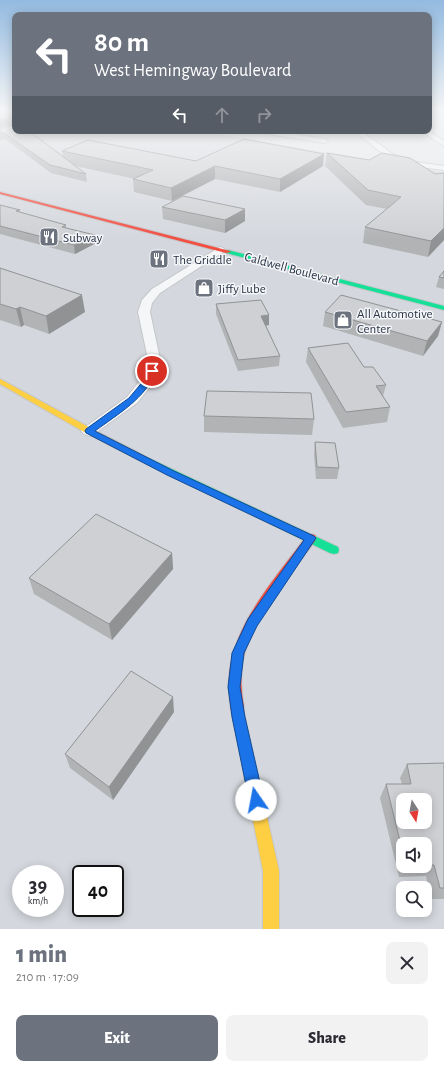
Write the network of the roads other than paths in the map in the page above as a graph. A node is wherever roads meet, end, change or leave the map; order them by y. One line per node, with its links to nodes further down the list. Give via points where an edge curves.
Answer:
1 (386, 152): 2 (street, via 399,162)
2 (444, 168)
3 (0, 193): 4 (main road, Caldwell Boulevard)
4 (220, 250): 5 (main road, Caldwell Boulevard); 7 (street, via 156,291 146,302 144,312 154,359 149,379 132,400)
5 (444, 308)
6 (0, 381): 7 (main road)
7 (89, 431): 8 (main road, via 170,473)
8 (311, 538): 9 (main road); 10 (main road, via 252,622 238,653 234,687 271,871)
9 (334, 550)
10 (271, 929)

